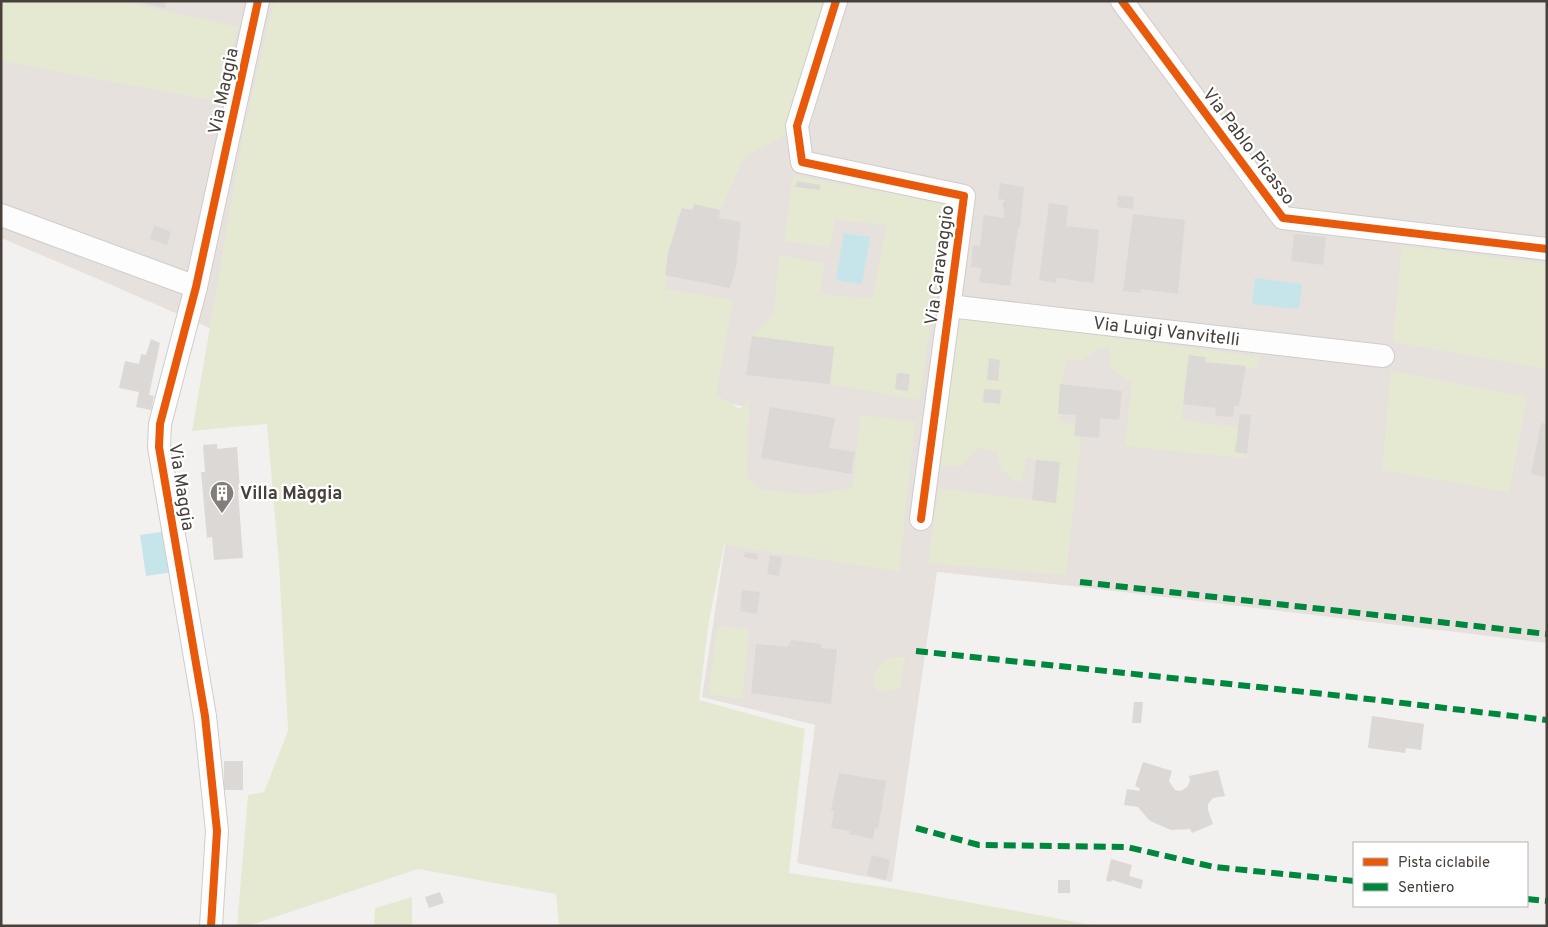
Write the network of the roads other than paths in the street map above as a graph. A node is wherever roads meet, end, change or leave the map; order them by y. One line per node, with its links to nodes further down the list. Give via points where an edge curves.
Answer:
1 (258, 1): 6 (street, Via Maggia)
2 (836, 1): 7 (street, Via Caravaggio, via 797,126 802,162 964,196)
3 (1122, 1): 5 (street, Via Pablo Picasso, via 1283,218)
4 (1, 214): 6 (street)
5 (1547, 249)
6 (196, 287): 10 (street, Via Maggia, via 160,424 159,447 205,716 217,831)
7 (949, 306): 8 (street, Via Luigi Vanvitelli); 9 (street, Via Caravaggio)
8 (1382, 356)
9 (921, 519)
10 (211, 926)

